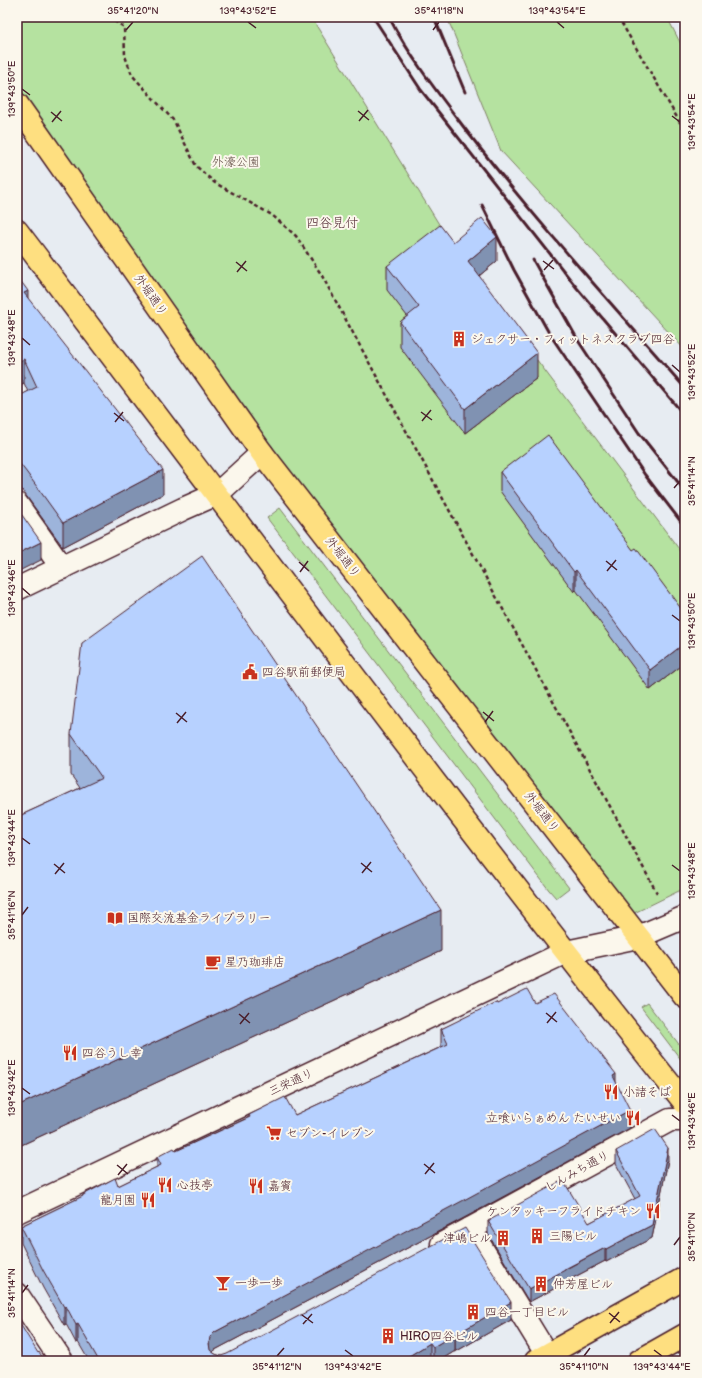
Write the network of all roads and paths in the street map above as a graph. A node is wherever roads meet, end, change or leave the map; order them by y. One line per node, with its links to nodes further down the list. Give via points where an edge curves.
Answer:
1 (108, 17): 11 (path, via 124,27 125,56 132,75 174,121 196,166 215,183 272,215 296,236 320,274)
2 (618, 17): 4 (path)
3 (17, 104): 6 (main road, 外堀通り)
4 (685, 131)
5 (17, 231): 7 (main road)
6 (262, 453): 7 (street); 13 (main road, 外堀通り)
7 (217, 494): 9 (street); 14 (main road)
8 (17, 504): 9 (street)
9 (62, 568): 10 (street)
10 (17, 589)
11 (657, 893)
12 (685, 917): 13 (street, 三栄通り)
13 (638, 937): 14 (street, 三栄通り); 15 (main road, 外堀通り)
14 (566, 952): 16 (main road); 18 (street, 三栄通り)
15 (685, 997)
16 (685, 1103)
17 (685, 1120): 19 (street, しんみち通り, via 670,1120)
18 (17, 1212)
19 (470, 1229): 20 (street, しんみち通り); 24 (street)
20 (422, 1255)
21 (685, 1278): 24 (main road)
22 (17, 1294): 25 (street)
23 (685, 1335): 26 (main road)
24 (542, 1358)
25 (62, 1361)
26 (639, 1361)

